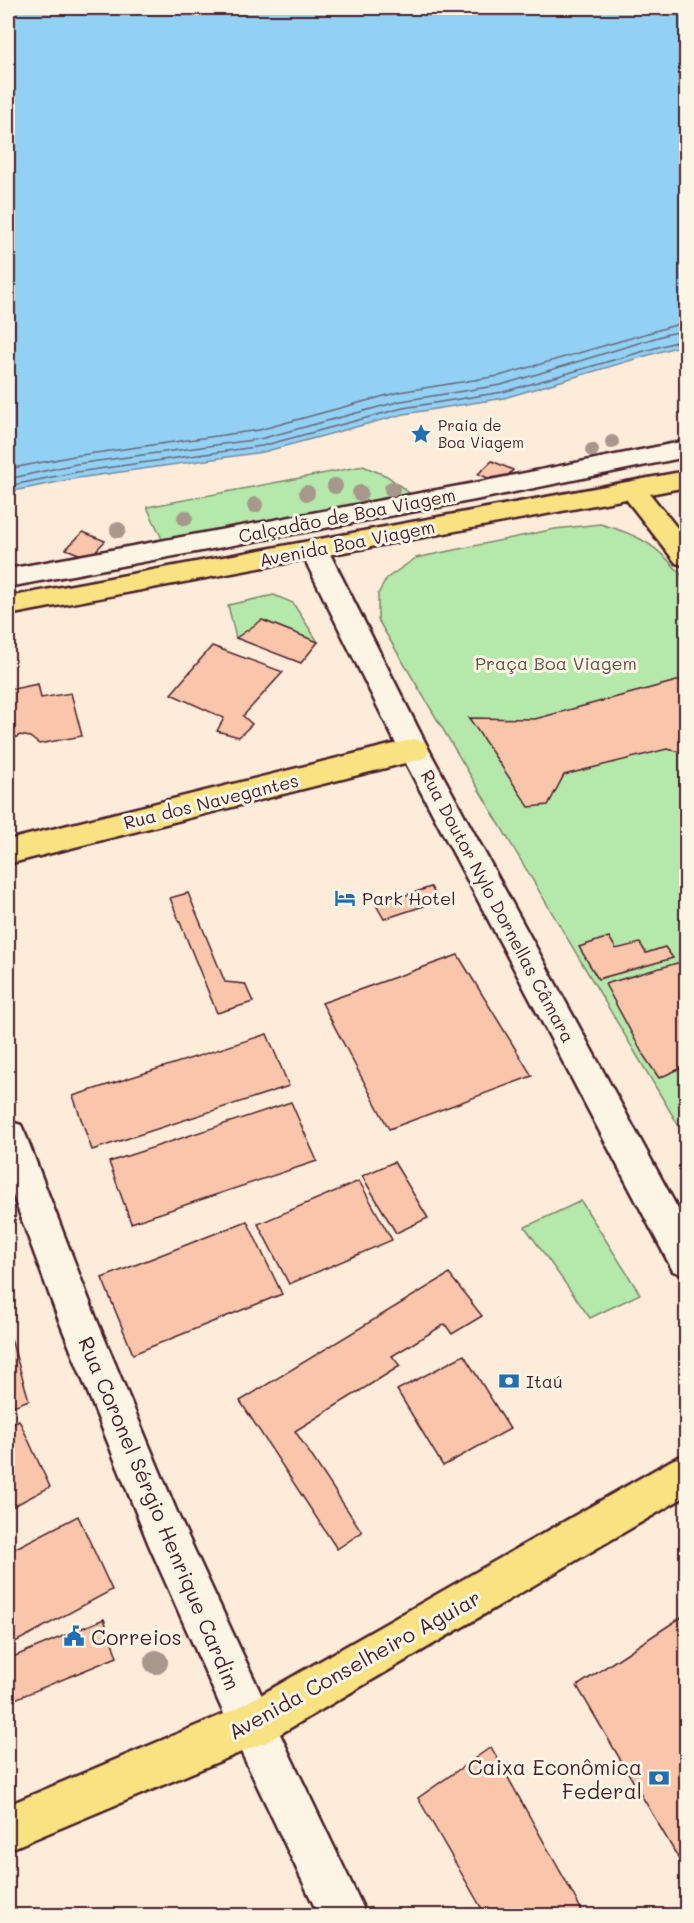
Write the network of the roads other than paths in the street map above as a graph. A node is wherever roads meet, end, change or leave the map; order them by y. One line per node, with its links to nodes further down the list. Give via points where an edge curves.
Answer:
1 (687, 449): 6 (street, Calçadão de Boa Viagem)
2 (687, 479): 3 (main road, Avenida Boa Viagem)
3 (631, 489): 4 (main road, Avenida Boa Viagem); 5 (main road)
4 (314, 550): 7 (main road, Avenida Boa Viagem); 8 (street, Rua Doutor Nylo Dornellas Câmara)
5 (687, 557)
6 (8, 579)
7 (8, 606)
8 (414, 750): 9 (main road, Rua dos Navegantes); 11 (street, Rua Doutor Nylo Dornellas Câmara)
9 (8, 852)
10 (9, 1148): 13 (street, Rua Coronel Sérgio Henrique Cardim, via 164,1532)
11 (687, 1259)
12 (687, 1474): 13 (main road, Avenida Conselheiro Aguiar)
13 (252, 1725): 14 (main road, Avenida Conselheiro Aguiar); 15 (street, Rua Coronel Sérgio Henrique Cardim)
14 (8, 1828)
15 (344, 1916)

